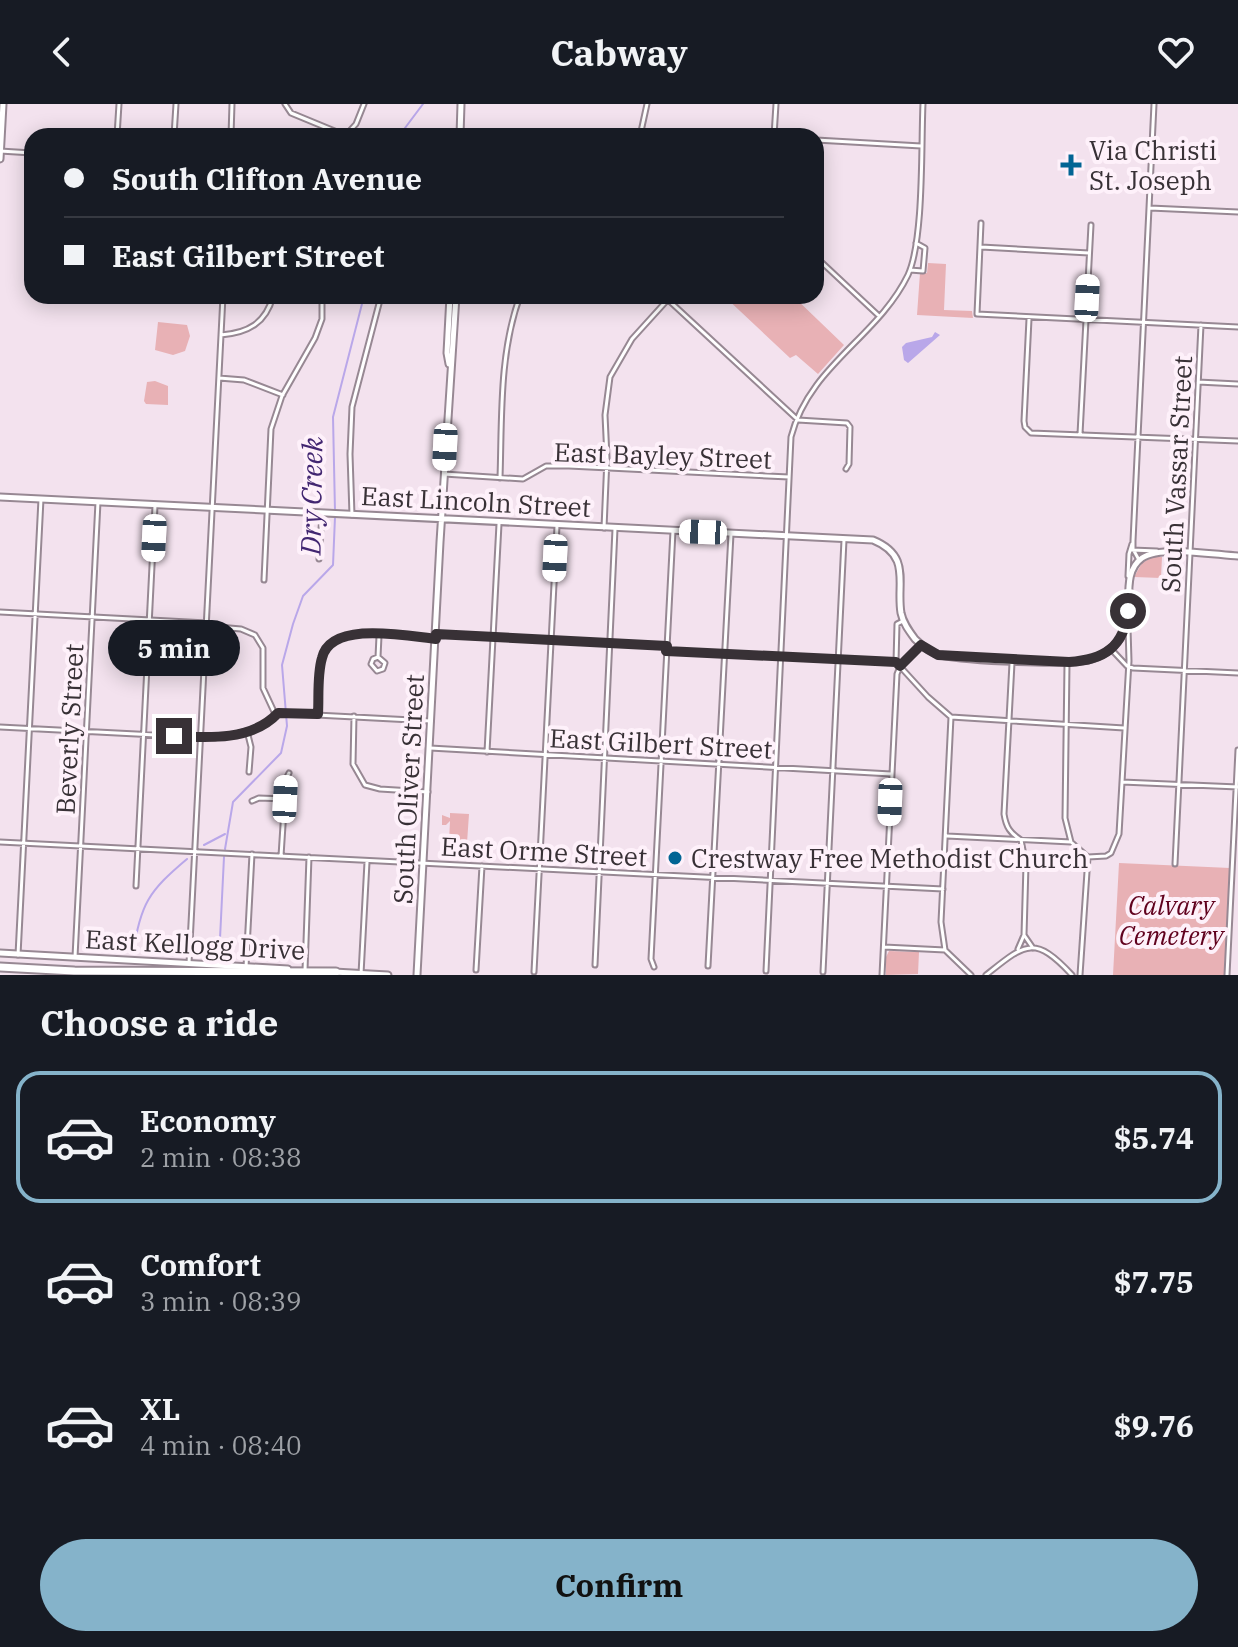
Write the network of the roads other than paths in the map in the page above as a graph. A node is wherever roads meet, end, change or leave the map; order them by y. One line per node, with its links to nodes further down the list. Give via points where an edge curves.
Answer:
1 (3, 104): 22 (street)
2 (119, 104): 12 (street)
3 (176, 104): 13 (street)
4 (232, 104): 14 (street)
5 (285, 104): 15 (street, via 291,113)
6 (364, 104): 16 (street)
7 (461, 104): 17 (street)
8 (647, 104): 18 (street)
9 (776, 104): 19 (street)
10 (923, 104): 21 (street)
11 (1154, 104): 25 (street)
12 (118, 128)
13 (174, 128)
14 (231, 128)
15 (327, 128)
16 (352, 128)
17 (460, 128)
18 (642, 128)
19 (774, 128)
20 (824, 140): 21 (street)
21 (921, 146): 29 (street)
22 (0, 151): 23 (street); 24 (street)
23 (24, 152)
24 (0, 159)
25 (1149, 208): 26 (street); 45 (street)
26 (1238, 212)
27 (981, 223): 30 (street)
28 (1091, 225): 31 (street)
29 (916, 243): 33 (street); 33 (street, via 925,248 923,271)
30 (980, 247): 31 (street); 43 (street, via 977,314)
31 (1089, 253): 44 (street)
32 (824, 264): 42 (street)
33 (910, 270): 42 (street)
34 (223, 304): 48 (street)
35 (270, 304): 48 (street, via 254,327)
36 (322, 304): 52 (street, via 315,338)
37 (379, 304): 70 (street, via 352,407)
38 (453, 304): 60 (street, South Oliver Street)
39 (517, 304): 62 (street, via 508,343)
40 (662, 304): 58 (street, via 632,339 610,377)
41 (675, 304): 53 (street)
42 (879, 316): 53 (street, via 805,398)
43 (1029, 317): 44 (street); 54 (street, via 1025,427 1031,433)
44 (1086, 320): 45 (street); 54 (street)
45 (1144, 322): 46 (street); 55 (street)
46 (1201, 325): 47 (street); 50 (street, South Vassar Street)
47 (1238, 327)
48 (221, 335): 49 (street)
49 (219, 378): 52 (street, via 244,380); 67 (street)
50 (1198, 382): 51 (street); 56 (street, South Vassar Street)
51 (1238, 384)
52 (283, 395): 68 (street, via 271,429)
53 (795, 418): 59 (street, East Bayley Street, via 847,423); 61 (street)
54 (1080, 434): 55 (street)
55 (1138, 437): 56 (street); 80 (street)
56 (1195, 439): 57 (street); 82 (street, South Vassar Street)
57 (1238, 441)
58 (607, 468): 61 (street, East Bayley Street); 62 (street, East Bayley Street, via 546,466 523,479); 74 (street)
59 (846, 469)
60 (444, 474): 62 (street, East Bayley Street); 71 (street, South Oliver Street)
61 (789, 477): 78 (street)
62 (500, 478)
63 (0, 497): 64 (street, East Lincoln Street)
64 (41, 499): 65 (street, East Lincoln Street); 89 (street)
65 (98, 502): 66 (street, East Lincoln Street); 90 (street, Beverly Street)
66 (155, 504): 67 (street, East Lincoln Street); 91 (street)
67 (212, 508): 68 (street, East Lincoln Street); 93 (street)
68 (267, 511): 69 (street, East Lincoln Street); 86 (street)
69 (325, 514): 70 (street, East Lincoln Street); 84 (street)
70 (349, 515): 71 (street, East Lincoln Street)
71 (441, 518): 72 (street, East Lincoln Street); 96 (street, South Oliver Street)
72 (499, 522): 73 (street, East Lincoln Street); 97 (street)
73 (557, 526): 74 (street, East Lincoln Street); 98 (street)
74 (604, 528): 75 (street, East Lincoln Street)
75 (615, 528): 76 (street, East Lincoln Street); 99 (street)
76 (673, 530): 77 (street, East Lincoln Street); 101 (street)
77 (731, 533): 78 (street, East Lincoln Street); 103 (street)
78 (787, 535): 79 (street, East Lincoln Street); 104 (street)
79 (845, 538): 92 (street, East Lincoln Street, via 873,540 896,558); 106 (street)
80 (1131, 550): 81 (street); 85 (street); 87 (street)
81 (1164, 552): 82 (street); 85 (street)
82 (1190, 553): 83 (street); 111 (street, South Vassar Street)
83 (1238, 556)
84 (319, 559)
85 (1139, 560): 87 (street)
86 (264, 580)
87 (1129, 586): 94 (street)
88 (0, 612): 89 (street)
89 (36, 614): 90 (street); 121 (street)
90 (92, 617): 91 (street); 123 (street, Beverly Street)
91 (150, 620): 93 (street); 125 (street)
92 (904, 620): 100 (street); 109 (street, via 897,624)
93 (207, 625): 114 (street, via 255,635 263,648 263,688); 126 (street)
94 (1126, 626): 102 (street); 110 (street)
95 (379, 635): 96 (street); 105 (street); 113 (street, via 345,635 326,648)
96 (436, 636): 97 (street); 118 (street, South Oliver Street)
97 (493, 637): 98 (street); 129 (street)
98 (551, 640): 99 (street); 130 (street)
99 (609, 642): 101 (street); 131 (street)
100 (921, 645): 107 (street, via 938,655); 109 (street)
101 (666, 648): 103 (street); 132 (street)
102 (1111, 649): 108 (street, via 1088,661); 110 (street)
103 (725, 653): 104 (street); 133 (street)
104 (782, 656): 106 (street); 134 (street)
105 (378, 657)
106 (839, 659): 109 (street); 135 (street)
107 (1012, 660): 108 (street); 117 (street)
108 (1067, 662): 119 (street)
109 (898, 664): 116 (street); 138 (street)
110 (1127, 666): 111 (street); 122 (street)
111 (1184, 670): 112 (street); 140 (street, South Vassar Street)
112 (1238, 673)
113 (318, 714): 114 (street); 115 (street)
114 (276, 716): 124 (street)
115 (354, 716): 118 (street); 142 (street, via 353,764 365,785)
116 (951, 717): 117 (street); 145 (street)
117 (1009, 719): 119 (street); 146 (street, via 1004,814 1006,826)
118 (431, 721): 127 (street, South Oliver Street)
119 (1066, 725): 122 (street); 148 (street, via 1065,818)
120 (0, 727): 121 (street)
121 (30, 728): 123 (street); 149 (street)
122 (1124, 728): 139 (street)
123 (86, 731): 125 (street); 150 (street, Beverly Street)
124 (247, 731): 126 (street); 136 (street)
125 (143, 734): 126 (street); 151 (street)
126 (201, 737): 152 (street)
127 (430, 748): 129 (street, East Gilbert Street); 142 (street, South Oliver Street)
128 (1238, 750): 141 (street)
129 (487, 752): 130 (street, East Gilbert Street)
130 (546, 755): 131 (street, East Gilbert Street); 161 (street)
131 (603, 757): 132 (street, East Gilbert Street); 162 (street)
132 (661, 762): 133 (street, East Gilbert Street); 163 (street)
133 (719, 766): 134 (street, East Gilbert Street); 164 (street)
134 (776, 768): 135 (street, East Gilbert Street); 165 (street)
135 (833, 771): 138 (street, East Gilbert Street); 166 (street)
136 (249, 772)
137 (289, 773): 143 (street)
138 (891, 774): 168 (street)
139 (1121, 782): 140 (street); 156 (street, via 1115,850)
140 (1179, 785): 141 (street); 159 (street, South Vassar Street)
141 (1237, 787): 170 (street)
142 (428, 792): 158 (street, South Oliver Street)
143 (285, 799): 144 (street); 154 (street)
144 (252, 801)
145 (947, 836): 146 (street); 169 (street)
146 (1021, 840): 148 (street); 172 (street, via 1026,865)
147 (0, 842): 149 (street, East Orme Street)
148 (1071, 842): 156 (street)
149 (23, 843): 150 (street, East Orme Street); 178 (street)
150 (81, 846): 151 (street, East Orme Street); 179 (street, Beverly Street)
151 (138, 849): 152 (street, East Orme Street); 167 (street)
152 (195, 852): 153 (street, East Orme Street); 180 (street)
153 (252, 854): 154 (street, East Orme Street); 184 (street)
154 (281, 856): 155 (street, East Orme Street)
155 (309, 857): 157 (street, East Orme Street); 186 (street)
156 (1088, 857): 201 (street)
157 (367, 860): 158 (street, East Orme Street); 193 (street)
158 (424, 862): 160 (street, East Orme Street); 196 (street, South Oliver Street)
159 (1175, 864)
160 (482, 865): 161 (street, East Orme Street); 187 (street)
161 (540, 868): 162 (street, East Orme Street); 191 (street)
162 (598, 872): 163 (street, East Orme Street); 181 (street)
163 (655, 875): 164 (street, East Orme Street); 185 (street)
164 (713, 878): 165 (street, East Orme Street); 182 (street)
165 (771, 881): 166 (street, East Orme Street); 189 (street)
166 (828, 884): 168 (street, East Orme Street); 192 (street)
167 (136, 886)
168 (886, 886): 169 (street, East Orme Street); 173 (street)
169 (943, 889): 176 (street)
170 (1231, 902): 171 (street); 202 (street)
171 (1238, 902)
172 (1024, 935): 174 (street); 175 (street)
173 (883, 947): 176 (street); 197 (street)
174 (1033, 948): 175 (street); 200 (street, via 1046,951)
175 (1018, 949): 199 (street)
176 (945, 950): 198 (street)
177 (0, 953): 178 (street, East Kellogg Drive)
178 (18, 955): 179 (street, East Kellogg Drive)
179 (75, 957): 180 (street, East Kellogg Drive)
180 (189, 963): 184 (street, East Kellogg Drive)
181 (595, 965)
182 (708, 966)
183 (0, 967): 188 (highway)
184 (246, 967): 186 (street, East Kellogg Drive)
185 (654, 967)
186 (305, 970): 190 (street, East Kellogg Drive)
187 (476, 970)
188 (72, 971): 190 (highway); 194 (highway)
189 (766, 971)
190 (336, 972): 193 (street, East Kellogg Drive)
191 (534, 972)
192 (823, 972)
193 (361, 974): 195 (street, East Kellogg Drive)
194 (152, 975)
195 (388, 975)
196 (417, 975)
197 (882, 975)
198 (971, 975)
199 (986, 975)
200 (1072, 975)
201 (1080, 975)
202 (1227, 975)

